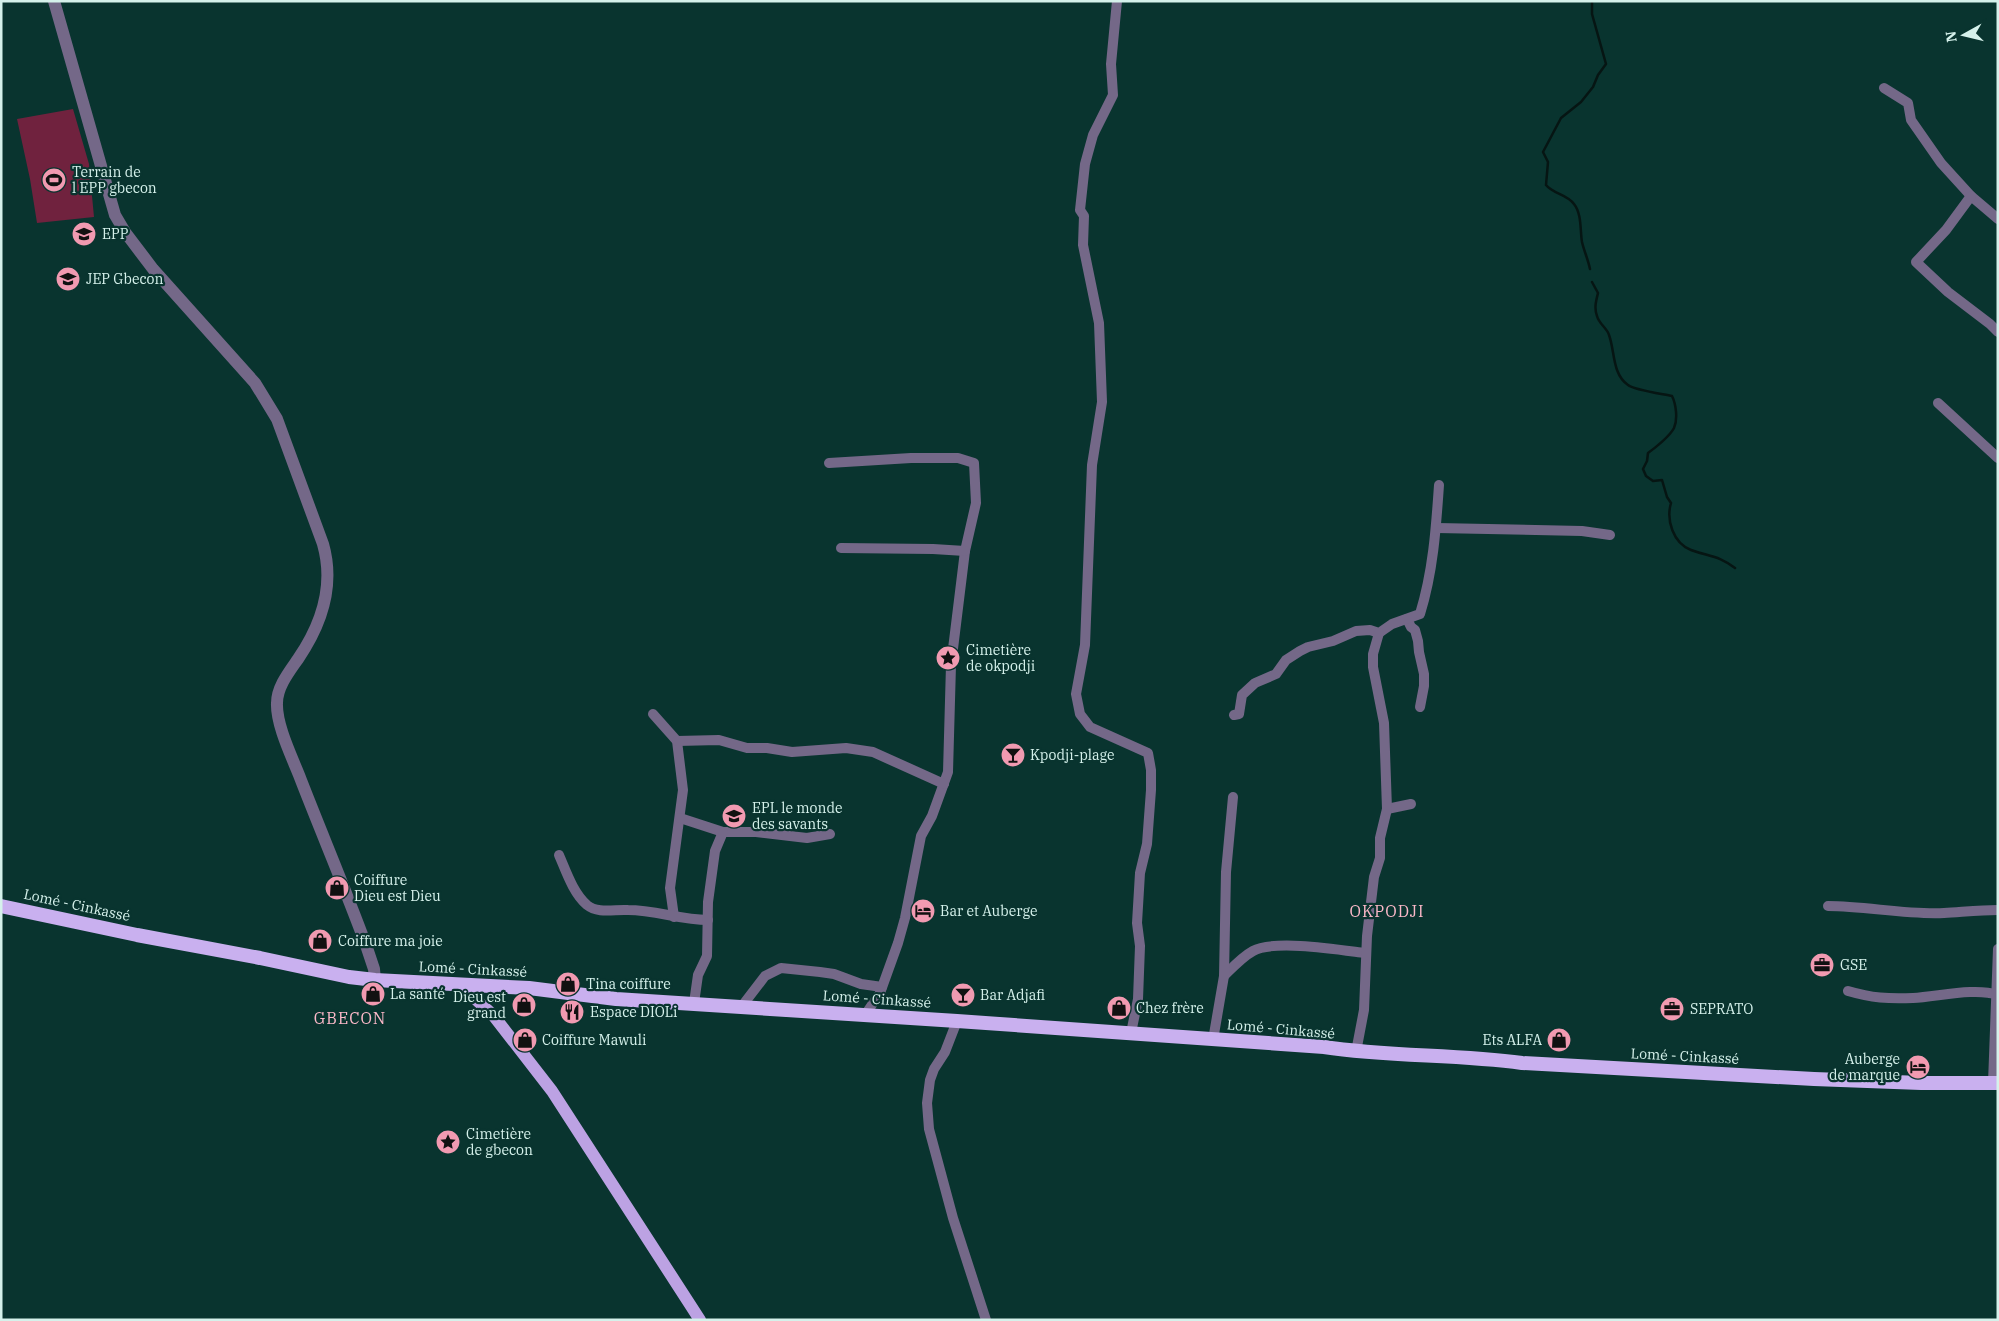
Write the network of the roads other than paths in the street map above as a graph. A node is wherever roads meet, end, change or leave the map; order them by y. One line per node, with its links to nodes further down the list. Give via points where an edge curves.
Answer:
1 (54, 1): 37 (street, via 115,215 152,270 254,383 267,403 277,419 324,544 329,582 325,605 315,630 286,676 276,704 293,759 374,968)
2 (1116, 1): 46 (street, via 1110,64 1113,95 1093,136 1085,164 1080,210 1084,216 1083,245 1099,323 1102,402 1092,465 1085,645 1076,694 1080,714 1090,727 1148,753 1151,770 1148,834 1140,873 1137,923 1140,946 1138,999)
3 (1884, 88): 4 (street, via 1908,103 1911,120 1941,163)
4 (1971, 196): 5 (street); 6 (street, via 1946,230 1916,262)
5 (1998, 219)
6 (1998, 332)
7 (1938, 403): 8 (street)
8 (1998, 458)
9 (828, 463): 14 (street, via 958,458 974,463 976,503)
10 (1439, 486): 11 (street)
11 (1437, 528): 12 (street); 15 (street, via 1420,614)
12 (1610, 535)
13 (841, 548): 14 (street)
14 (965, 551): 21 (street, via 951,664 948,772)
15 (1407, 619): 16 (street); 17 (street, via 1415,630 1424,674)
16 (1379, 633): 19 (street, via 1356,631 1333,642 1300,651 1286,660 1276,674 1256,682 1242,695 1239,714); 24 (street, via 1373,667 1384,723)
17 (1420, 707)
18 (653, 714): 20 (street)
19 (1234, 715)
20 (677, 741): 21 (street, via 719,740 746,748 792,752 846,748 873,752); 25 (street, via 683,790)
21 (944, 784): 39 (street, via 921,836 905,918)
22 (1233, 797): 36 (street, via 1226,872)
23 (1411, 804): 24 (street)
24 (1387, 809): 35 (street, via 1374,877)
25 (680, 818): 26 (street); 32 (street, via 670,888)
26 (723, 832): 27 (street, via 807,838); 33 (street, via 716,852)
27 (830, 834)
28 (559, 855): 32 (street, via 580,898 589,906 602,910 655,912)
29 (1, 906): 37 (highway, Lomé - Cinkassé)
30 (1828, 906): 31 (street, via 1944,913)
31 (1998, 910)
32 (674, 917): 33 (street)
33 (708, 920): 42 (street, via 707,956 698,975)
34 (1998, 948): 41 (street)
35 (1365, 953): 36 (street, via 1330,948 1265,947 1254,950); 48 (street, via 1364,1010)
36 (1224, 976): 47 (street)
37 (375, 980): 38 (highway, Lomé - Cinkassé)
38 (461, 986): 42 (highway, Lomé - Cinkassé, via 529,988 616,999); 50 (main road, via 493,1015 552,1091)
39 (882, 987): 43 (street, via 861,984 834,974 781,968 765,976); 44 (street)
40 (1848, 991): 41 (street, via 1872,998)
41 (1997, 994): 49 (street)
42 (694, 1003): 43 (highway, Lomé - Cinkassé)
43 (742, 1006): 44 (highway, Lomé - Cinkassé)
44 (865, 1015): 45 (highway, Lomé - Cinkassé)
45 (957, 1021): 46 (highway, Lomé - Cinkassé); 51 (street, via 945,1052 934,1069 926,1103 929,1129 953,1218)
46 (1131, 1033): 47 (highway, Lomé - Cinkassé)
47 (1213, 1040): 48 (highway, Lomé - Cinkassé)
48 (1356, 1052): 49 (highway, Lomé - Cinkassé, via 1814,1080)
49 (1995, 1083)
50 (700, 1320)
51 (986, 1320)

